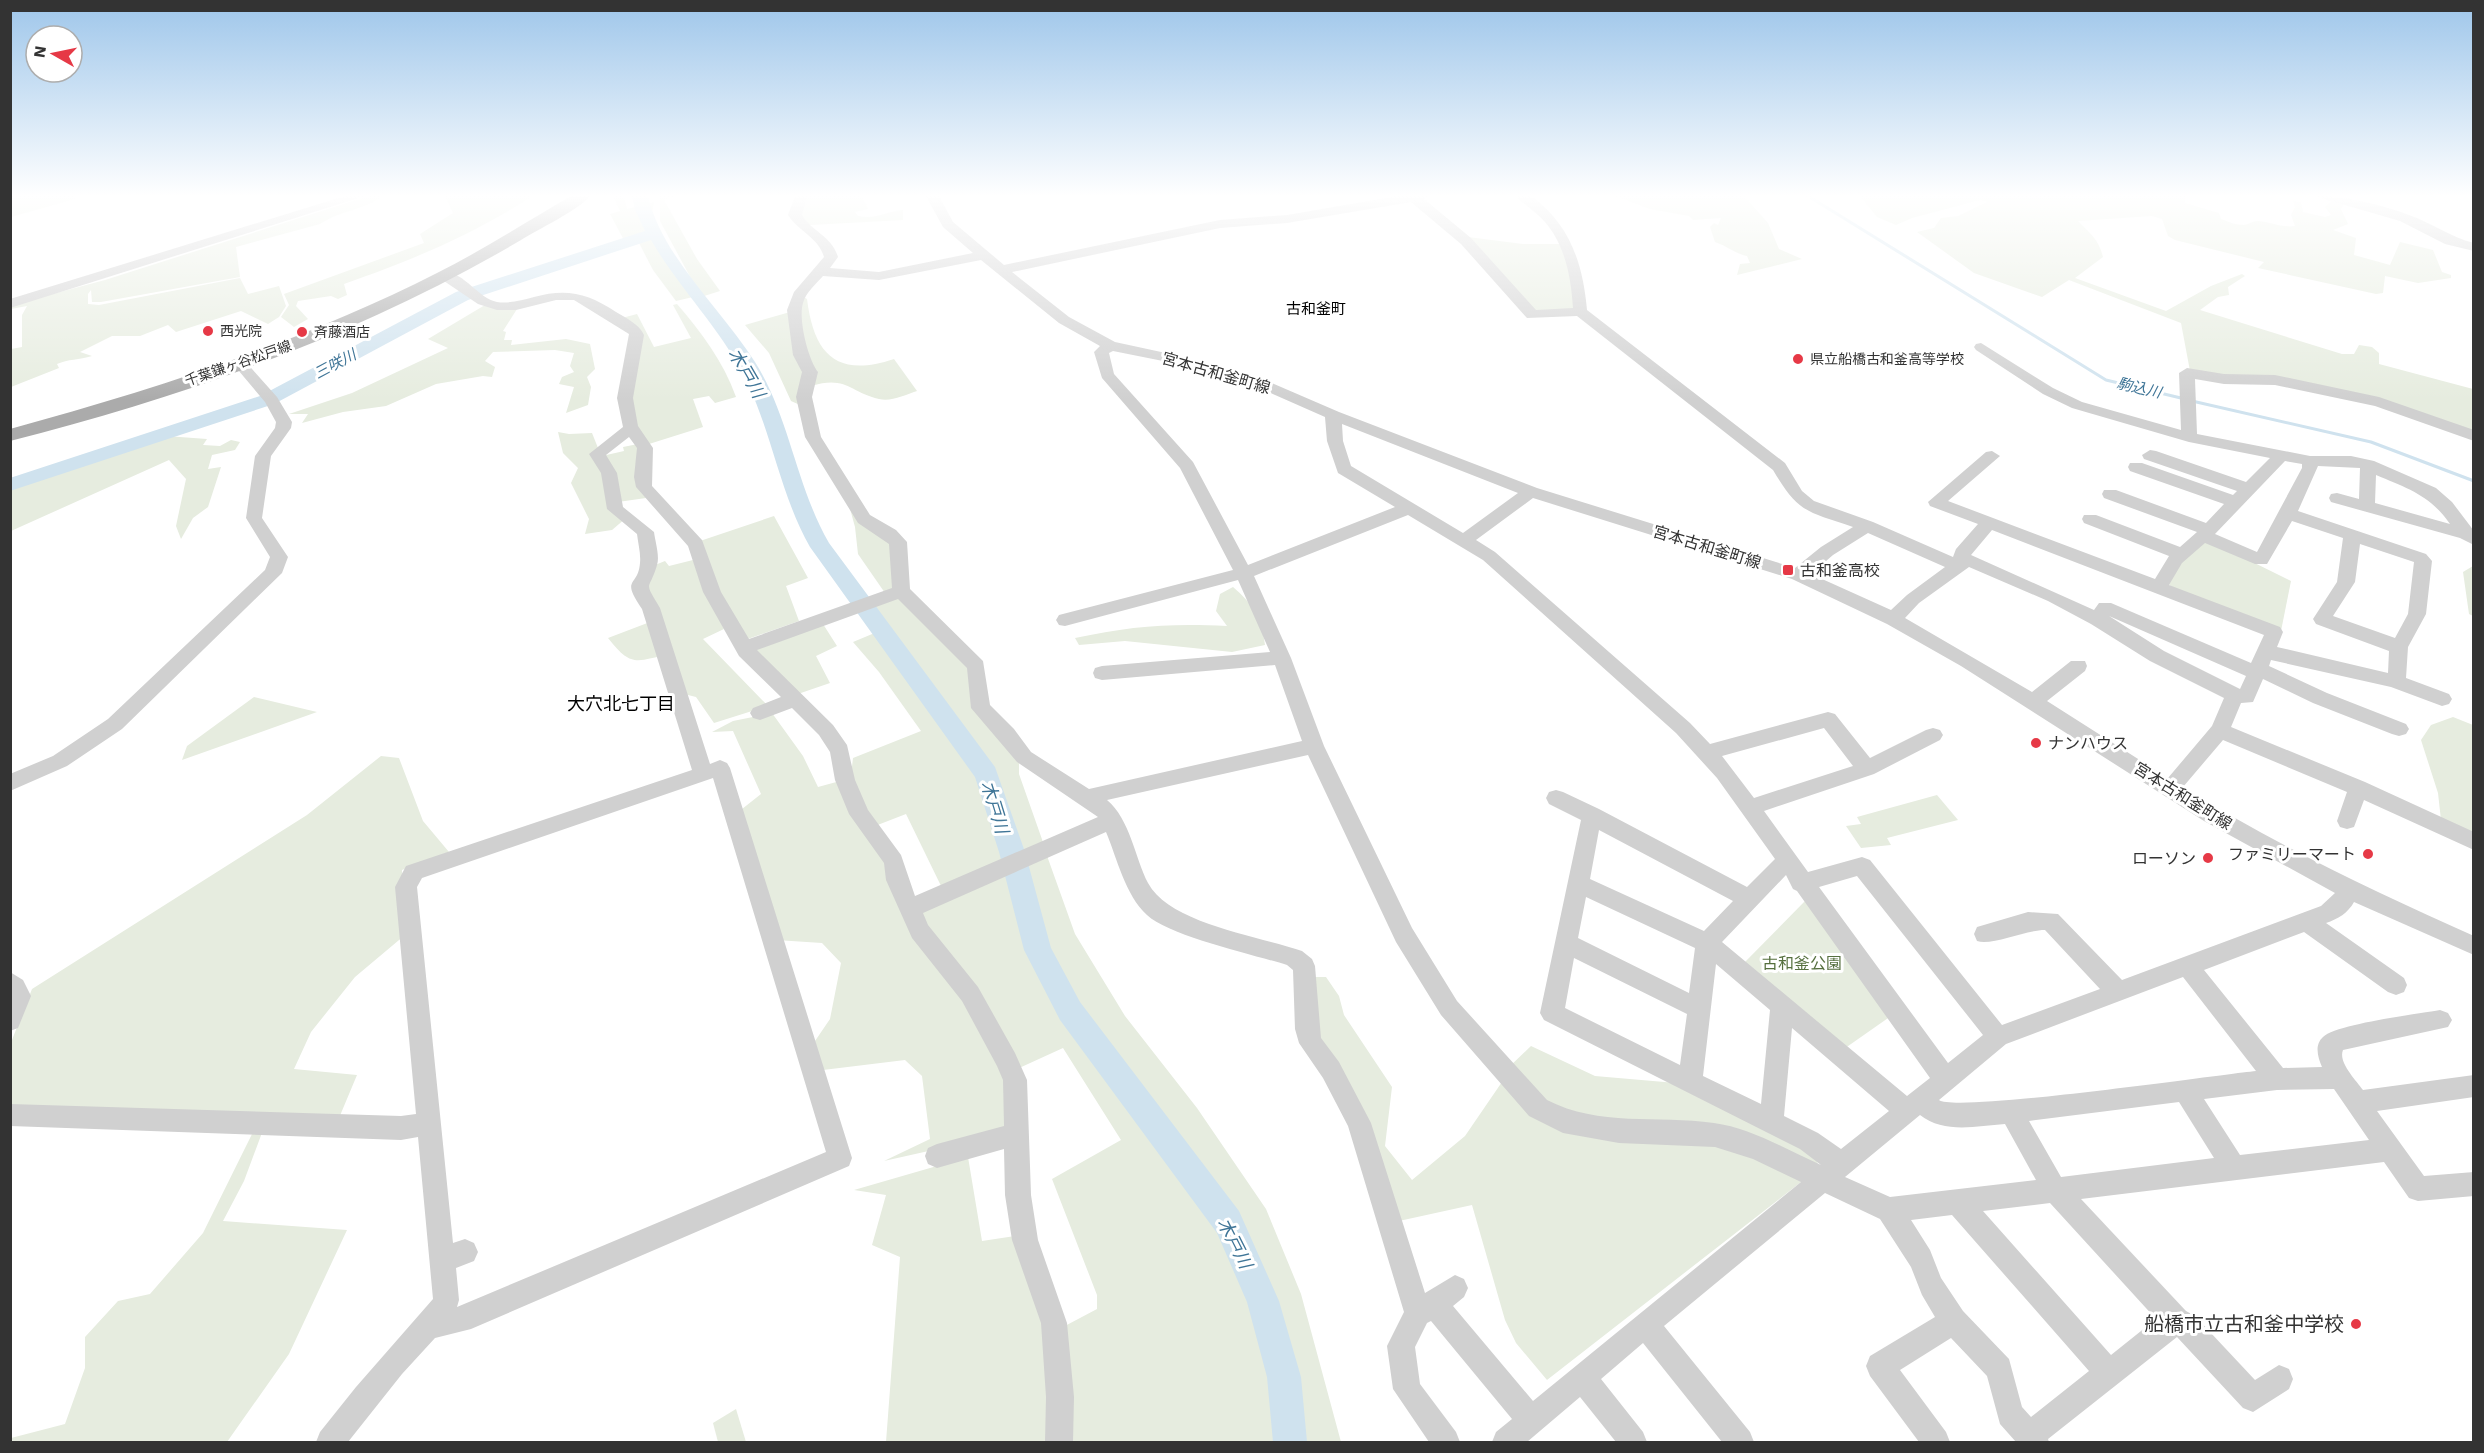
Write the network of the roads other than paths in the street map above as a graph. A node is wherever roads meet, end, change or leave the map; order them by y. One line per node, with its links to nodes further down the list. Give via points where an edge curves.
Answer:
1 (140, 264): 12 (street)
2 (465, 264): 11 (main road, 千葉鎌ヶ谷松戸線)
3 (827, 264): 10 (street)
4 (940, 264): 10 (street, via 879,276)
5 (993, 264): 9 (street, 宮本古和釜町線)
6 (1030, 264): 9 (street)
7 (1486, 264): 13 (street, via 1532,315)
8 (1572, 264): 13 (street)
9 (1000, 270): 14 (street, 宮本古和釜町線, via 1064,320)
10 (823, 272): 50 (street, via 799,294 794,306 800,340 798,355 810,372 804,397 806,416 813,437 864,519 898,542)
11 (446, 276): 16 (main road, 千葉鎌ヶ谷松戸線, via 300,342); 20 (street, via 486,303 508,307 574,295 635,331 625,399)
12 (10, 304)
13 (1580, 312): 40 (street, via 1779,467 1801,501)
14 (1110, 346): 19 (street, 宮本古和釜町線, via 1255,381); 47 (street, via 1101,352 1107,375 1186,466)
15 (1981, 347): 23 (street, via 2062,398)
16 (240, 364): 21 (main road, 千葉鎌ヶ谷松戸線); 73 (street, via 272,400 284,422 263,456 254,518 279,558 273,573 123,717 60,761)
17 (2245, 379): 18 (street); 22 (street, via 2275,380 2379,402); 23 (street, via 2187,373)
18 (2247, 397)
19 (1332, 415): 31 (street, 宮本古和釜町線); 36 (street, via 1344,469)
20 (631, 428): 55 (street, via 645,448 644,487 696,544 712,592); 72 (street, via 597,454 609,473 615,509 645,532 649,564 639,583 641,594 651,608 698,732)
21 (10, 435)
22 (2474, 436)
23 (2189, 437): 26 (street)
24 (1992, 456): 39 (street, via 1936,501)
25 (2150, 456): 30 (street)
26 (2281, 456): 27 (street); 30 (street)
27 (2310, 461): 28 (street); 37 (street)
28 (2368, 465): 35 (street); 43 (street, via 2430,492)
29 (2136, 467): 34 (street)
30 (2248, 489): 34 (street)
31 (1531, 492): 44 (street); 48 (street, 宮本古和釜町線)
32 (2110, 494): 41 (street)
33 (2337, 498): 35 (street)
34 (2235, 502): 41 (street)
35 (2367, 507): 43 (street)
36 (1409, 508): 44 (street); 47 (street)
37 (2288, 514): 41 (street, via 2261,560); 42 (street)
38 (2090, 519): 45 (street)
39 (1989, 522): 46 (street, via 1962,553); 49 (street)
40 (1867, 526): 46 (street); 48 (street, via 1827,551)
41 (2206, 533): 45 (street)
42 (2352, 537): 54 (street, via 2423,561 2418,614); 54 (street, via 2346,582 2322,620)
43 (2470, 537)
44 (1464, 540): 70 (street, via 1536,596)
45 (2182, 554): 49 (street)
46 (1960, 563): 51 (street); 52 (street, via 1976,562)
47 (1244, 573): 53 (street); 56 (street)
48 (1798, 576): 51 (street, 宮本古和釜町線)
49 (2159, 587): 57 (street, via 2274,632)
50 (901, 591): 55 (street); 76 (street, via 976,666 981,708 1024,757)
51 (1893, 619): 64 (street, 宮本古和釜町線)
52 (2097, 619): 57 (street, via 2105,607); 61 (street, via 2157,656)
53 (1065, 620)
54 (2398, 647): 60 (street)
55 (744, 648): 62 (street)
56 (1282, 658): 59 (street); 69 (street)
57 (2261, 665): 60 (street); 61 (street, via 2246,697); 66 (street, via 2320,698)
58 (2078, 666): 64 (street)
59 (1102, 673)
60 (2394, 681): 63 (street)
61 (2235, 695): 67 (street)
62 (794, 699): 65 (street); 88 (street, via 840,750 845,780 859,814 894,861)
63 (2442, 699)
64 (2034, 701): 75 (street, 宮本古和釜町線)
65 (760, 713)
66 (2399, 729)
67 (2220, 730): 74 (street); 75 (street)
68 (1933, 735): 71 (street)
69 (1314, 746): 76 (street); 120 (street, via 1404,935 1449,1008 1538,1108 1584,1126 1715,1135 1758,1149)
70 (1707, 753): 71 (street, via 1828,719); 78 (street)
71 (1867, 769): 78 (street)
72 (703, 774): 114 (street, via 414,872 406,887); 129 (street, via 720,768 840,1158 461,1319)
73 (10, 783)
74 (2358, 788): 81 (street); 82 (street)
75 (2170, 789): 86 (street, 宮本古和釜町線)
76 (1087, 797): 80 (street, via 1103,808)
77 (1556, 798): 79 (street)
78 (1749, 808): 83 (street)
79 (1592, 815): 84 (street); 87 (street)
80 (1110, 820): 88 (street); 125 (street, via 1140,889 1155,909 1180,922 1294,958 1304,966 1311,1043 1331,1070 1359,1123)
81 (2347, 821)
82 (2474, 842)
83 (1786, 861): 85 (street); 87 (street)
84 (1578, 883): 91 (street); 92 (street)
85 (1801, 883): 102 (street, via 1862,866); 104 (street)
86 (2347, 889): 89 (street, via 2336,909); 93 (street, 宮本古和釜町線)
87 (1747, 898): 91 (street)
88 (909, 909): 115 (street, via 920,930 970,994 1007,1061 1015,1080)
89 (2307, 922): 94 (street); 96 (street)
90 (1985, 934): 97 (street, via 2028,921 2050,921)
91 (1707, 943): 98 (street); 99 (street)
92 (1566, 944): 99 (street); 106 (street, via 1552,1013)
93 (2474, 946)
94 (2187, 965): 97 (street); 105 (street)
95 (10, 982): 101 (street, via 21,996)
96 (2396, 985)
97 (2118, 992): 102 (street)
98 (1782, 1006): 110 (street); 113 (street)
99 (1699, 1009): 106 (street)
100 (2440, 1020): 103 (street, via 2338,1040 2328,1052)
101 (10, 1021)
102 (1998, 1037): 104 (street)
103 (2340, 1078): 105 (street); 109 (street)
104 (1945, 1079): 110 (street)
105 (2277, 1079): 108 (street)
106 (1690, 1082): 113 (street)
107 (2473, 1087): 109 (street)
108 (2185, 1091): 111 (street); 119 (street)
109 (2357, 1102): 116 (street)
110 (1914, 1105): 111 (street, via 1951,1116); 118 (street)
111 (2011, 1112): 122 (street)
112 (10, 1115): 114 (street, via 401,1128)
113 (1772, 1122): 118 (street)
114 (429, 1123): 129 (street, via 454,1256 442,1310)
115 (1017, 1134): 117 (street); 136 (street, via 1018,1195 1025,1240 1054,1323)
116 (2391, 1149): 119 (street); 121 (street, via 2418,1189)
117 (937, 1156)
118 (1841, 1163): 120 (street)
119 (2234, 1168): 122 (street)
120 (1822, 1179): 124 (street); 128 (street)
121 (2474, 1184)
122 (2055, 1190): 123 (street); 127 (street)
123 (1957, 1201): 124 (street); 130 (street)
124 (1888, 1210): 126 (street, via 1921,1259 1931,1286)
125 (1436, 1302): 133 (street); 137 (street, via 1401,1346 1407,1389)
126 (1953, 1321): 134 (street, via 1999,1369 2010,1414); 140 (street, via 1880,1366)
127 (2176, 1321): 130 (street); 132 (street, via 2253,1398)
128 (1645, 1324): 131 (street); 139 (street)
129 (425, 1327): 135 (street)
130 (2109, 1373): 134 (street)
131 (1582, 1377): 133 (street); 138 (street)
132 (2279, 1379)
133 (1520, 1435)
134 (2032, 1439)
135 (330, 1443)
136 (1059, 1443)
137 (1446, 1443)
138 (1633, 1443)
139 (1740, 1443)
140 (1936, 1443)

